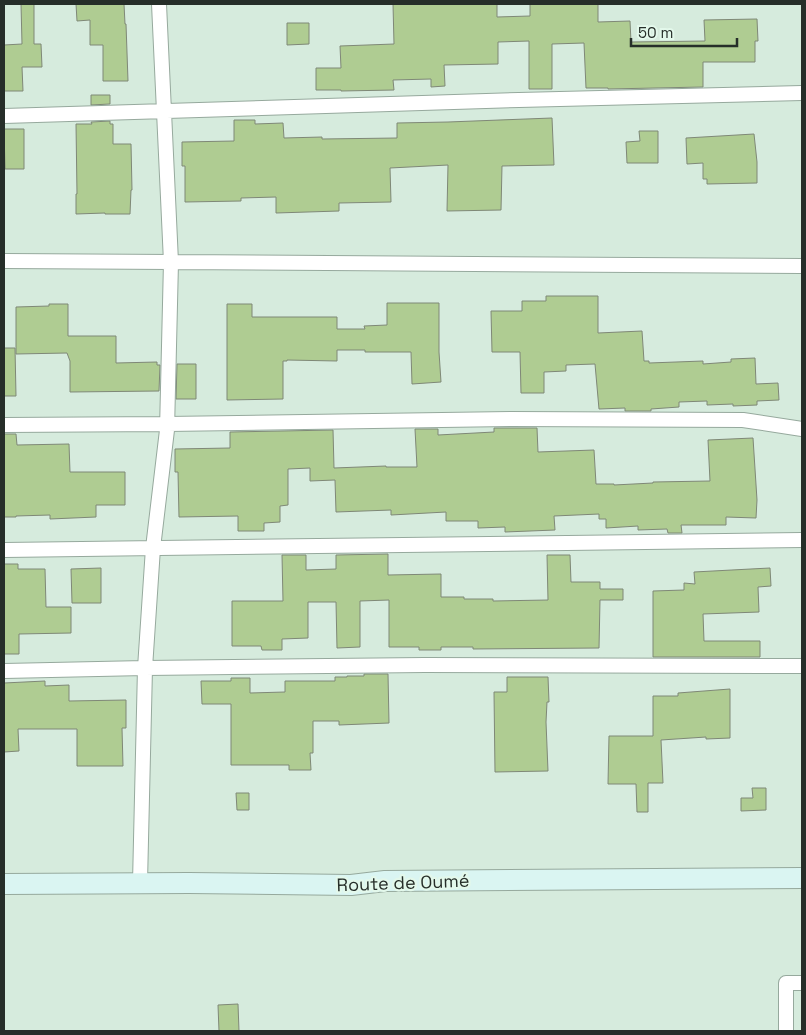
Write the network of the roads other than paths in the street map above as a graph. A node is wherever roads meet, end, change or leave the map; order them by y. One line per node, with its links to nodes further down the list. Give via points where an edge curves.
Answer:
1 (159, 4): 3 (street)
2 (802, 92): 3 (street)
3 (165, 112): 4 (street); 6 (street)
4 (4, 116)
5 (4, 261): 6 (street)
6 (171, 262): 7 (street); 8 (street)
7 (802, 266)
8 (167, 424): 9 (street); 10 (street, via 512,419 743,420); 12 (street)
9 (4, 425)
10 (802, 429)
11 (802, 540): 12 (street)
12 (153, 548): 13 (street); 15 (street)
13 (4, 550)
14 (802, 666): 15 (street)
15 (145, 668): 16 (street); 19 (street)
16 (4, 671)
17 (802, 878): 19 (street, Route de Oumé, via 385,881 350,885)
18 (4, 884): 19 (street, Route de Oumé)
19 (140, 884)
20 (802, 984): 21 (street, via 786,983)
21 (786, 1031)

